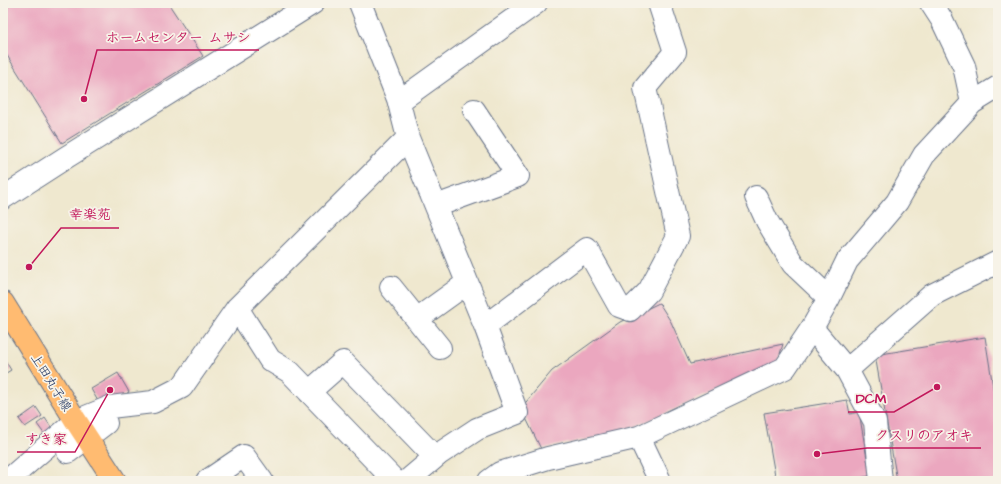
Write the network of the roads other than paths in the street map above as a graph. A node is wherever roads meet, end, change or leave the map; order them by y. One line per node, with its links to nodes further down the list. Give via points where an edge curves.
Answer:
1 (313, 3): 12 (street)
2 (360, 3): 7 (street)
3 (536, 3): 7 (street, via 405,97)
4 (660, 3): 21 (street, via 675,52 645,88 678,236 649,291 630,310 619,306 587,249)
5 (931, 3): 8 (street, via 964,66)
6 (998, 87): 8 (street)
7 (398, 99): 10 (street)
8 (972, 103): 17 (street, via 924,155 897,202 847,261)
9 (474, 110): 13 (street, via 518,176)
10 (408, 138): 13 (street); 19 (street)
11 (756, 197): 17 (street, via 793,264)
12 (3, 198)
13 (436, 206): 15 (street)
14 (998, 262): 24 (street, via 932,295)
15 (467, 284): 20 (street); 21 (street)
16 (391, 287): 20 (street)
17 (829, 298): 22 (street)
18 (3, 303): 26 (main road, 上田丸子線)
19 (237, 308): 25 (street, via 270,360 290,372); 26 (street, via 182,387 152,402 110,408)
20 (417, 319): 23 (street)
21 (484, 326): 30 (street, via 517,413 477,429)
22 (812, 328): 24 (street); 28 (street, via 785,368)
23 (440, 348)
24 (847, 370): 39 (street, via 875,422)
25 (309, 392): 30 (street, via 343,362); 35 (street)
26 (76, 421): 31 (street); 32 (main road, 上田丸子線)
27 (106, 423): 29 (street)
28 (639, 437): 37 (street, via 548,458 500,474); 38 (street)
29 (68, 452)
30 (435, 457): 36 (street)
31 (7, 481)
32 (115, 481)
33 (207, 481): 34 (street, via 244,456)
34 (262, 481)
35 (395, 481)
36 (407, 481)
37 (489, 481)
38 (660, 481)
39 (881, 481)

